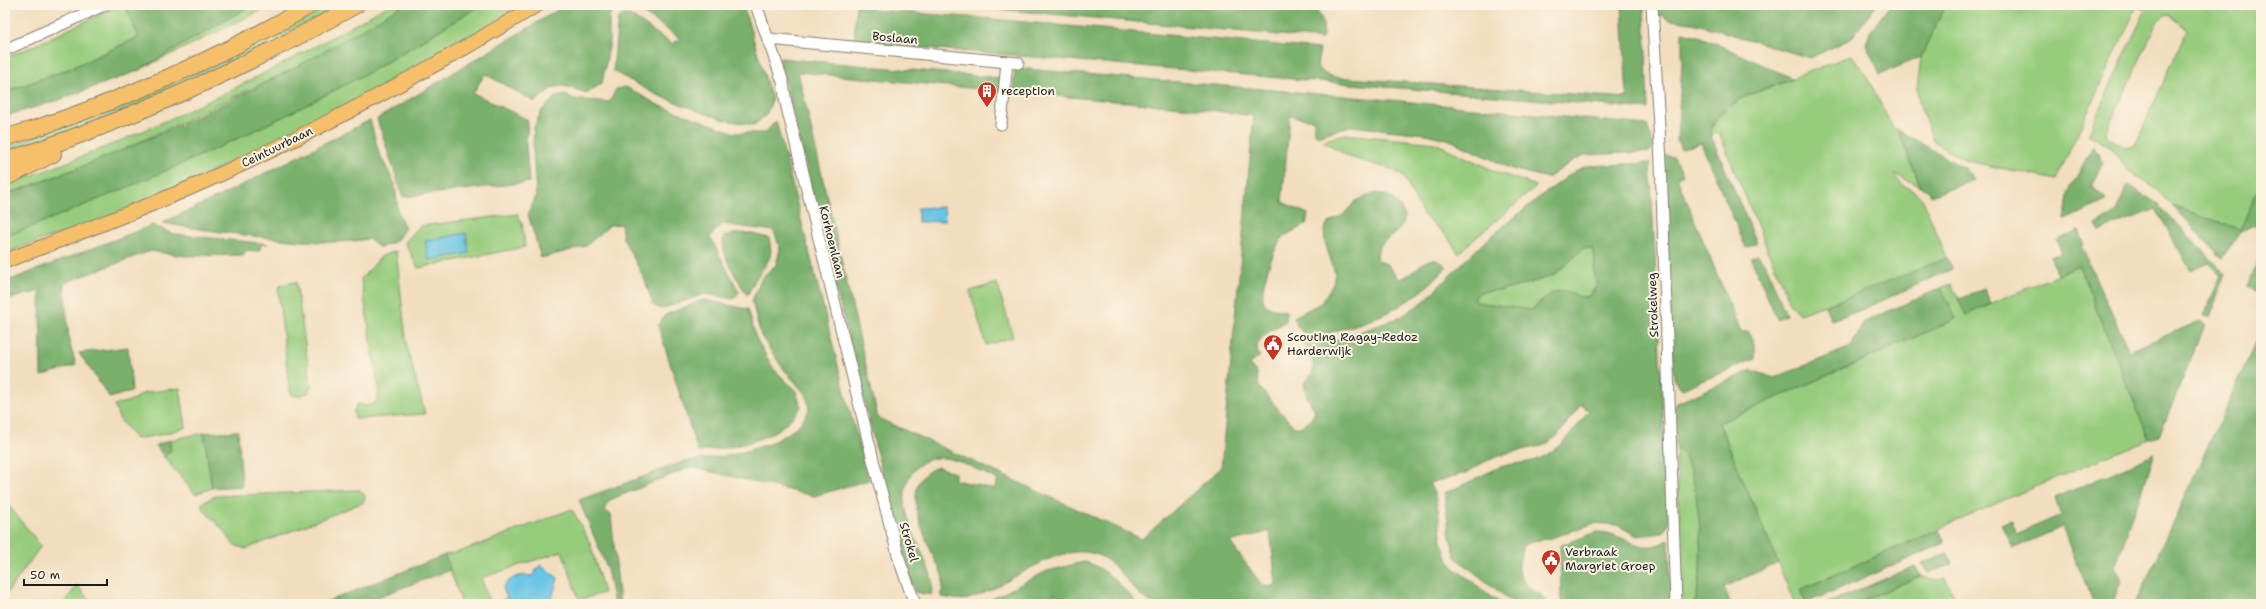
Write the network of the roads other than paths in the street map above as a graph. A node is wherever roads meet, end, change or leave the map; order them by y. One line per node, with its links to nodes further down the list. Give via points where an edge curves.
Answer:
1 (311, 5): 11 (highway, via 208,59)
2 (356, 5): 13 (highway, via 287,44 214,80)
3 (537, 5): 18 (main road, Ceintuurbaan, via 486,36 341,115 224,173 121,217)
4 (756, 5): 7 (street, Korhoenlaan)
5 (1652, 5): 21 (street, Strokelweg)
6 (97, 7): 8 (street)
7 (769, 39): 9 (street, Boslaan); 19 (street, Korhoenlaan, via 782,82)
8 (5, 50)
9 (1006, 62): 10 (street, Boslaan); 12 (street)
10 (1018, 63)
11 (68, 117): 14 (highway); 15 (highway)
12 (1001, 124)
13 (108, 126): 16 (highway); 17 (highway)
14 (5, 131)
15 (5, 138)
16 (5, 161)
17 (5, 178)
18 (5, 261)
19 (880, 486): 20 (street, Strokel, via 900,562)
20 (915, 604)
21 (1676, 604)

